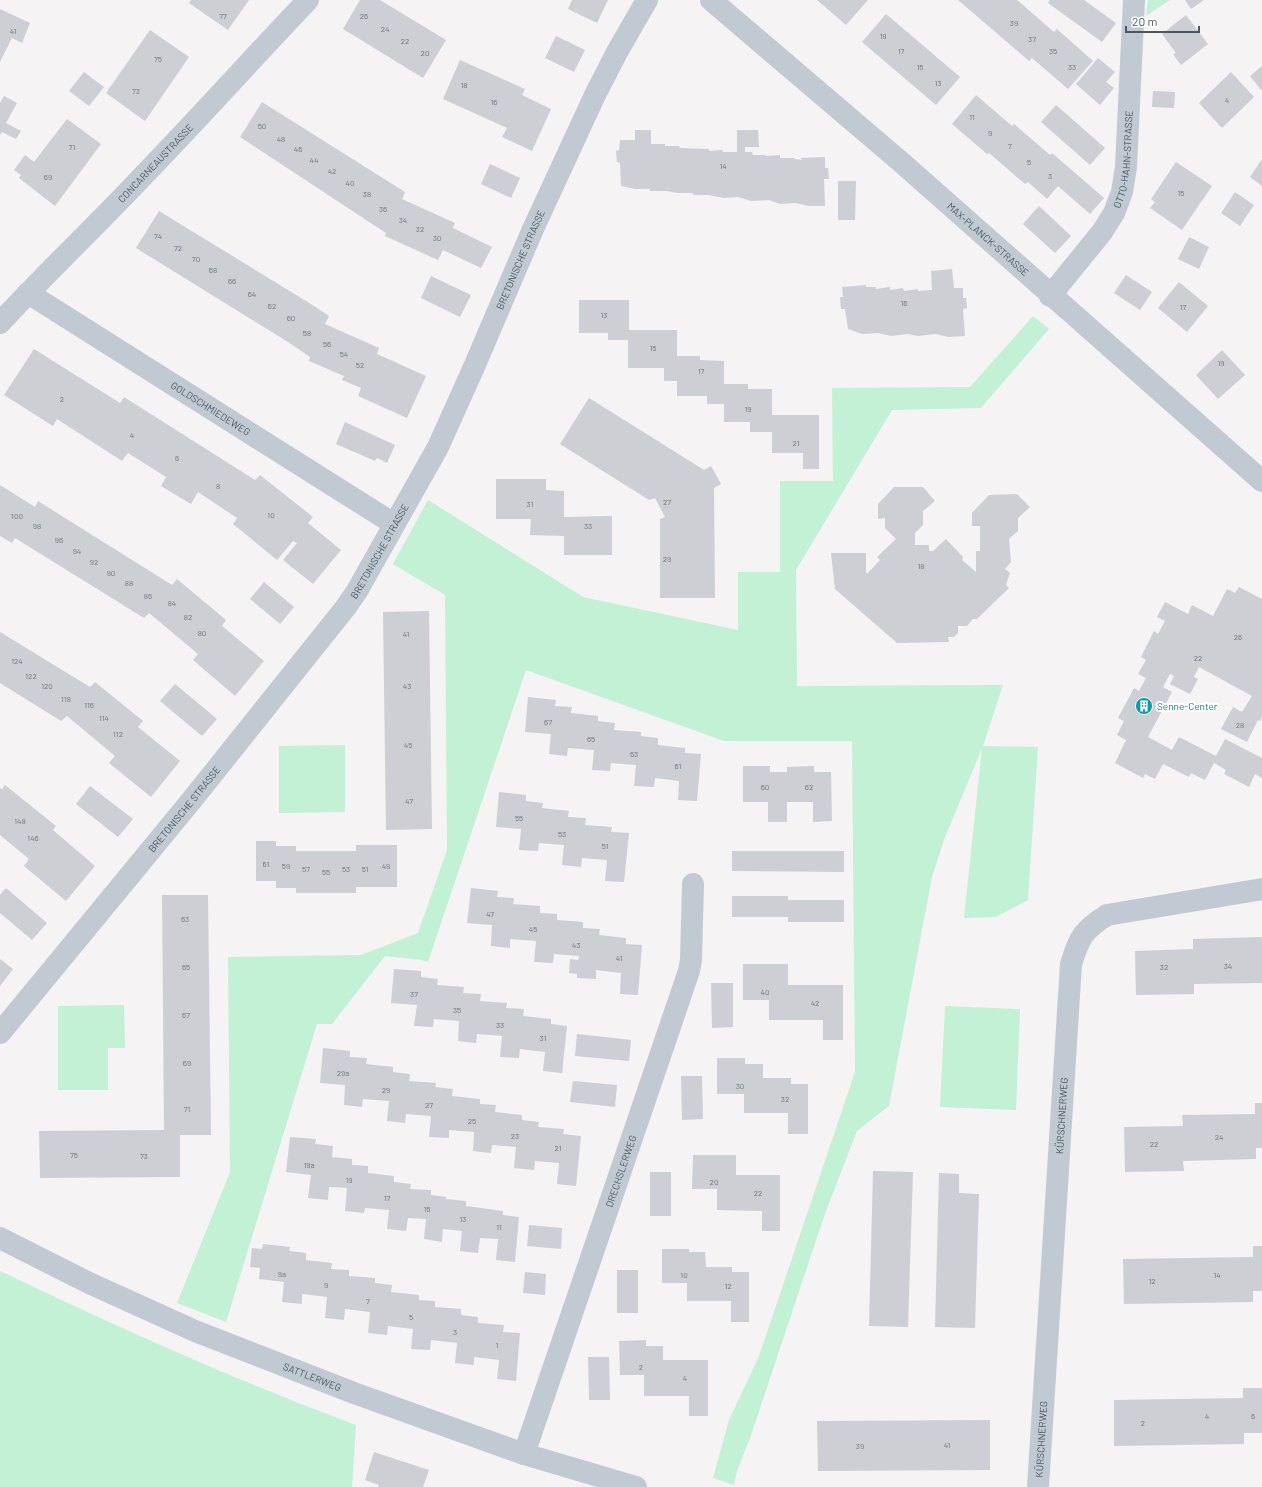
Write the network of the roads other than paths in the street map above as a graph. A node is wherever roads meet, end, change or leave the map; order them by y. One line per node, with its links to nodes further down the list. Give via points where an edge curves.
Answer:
1 (308, 0): 5 (street, CONCARNEAUSTRASSE, via 142,178)
2 (647, 0): 9 (street, BRETONISCHE STRASSE, via 595,95 533,229 438,447)
3 (711, 0): 6 (street, MAX-PLANCK-STRASSE, via 901,162)
4 (1134, 0): 6 (street, OTTO-HAHN-STRASSE, via 1126,167 1122,192 1114,213 1102,232)
5 (28, 293): 7 (street, CONCARNEAUSTRASSE); 9 (street, GOLDSCHMIEDEWEG)
6 (1050, 296): 8 (street, MAX-PLANCK-STRASSE)
7 (0, 323)
8 (1262, 480)
9 (394, 524): 12 (street, BRETONISCHE STRASSE, via 346,607)
10 (693, 884): 14 (street, DRECHSLERWEG, via 689,971)
11 (1262, 889): 16 (street, KÜRSCHNERWEG, via 1106,916 1093,924 1076,946 1071,964)
12 (0, 1033)
13 (0, 1238): 14 (street, SATTLERWEG, via 87,1282 195,1331 354,1393)
14 (524, 1454): 15 (street, SATTLERWEG)
15 (636, 1487)
16 (1038, 1487)

